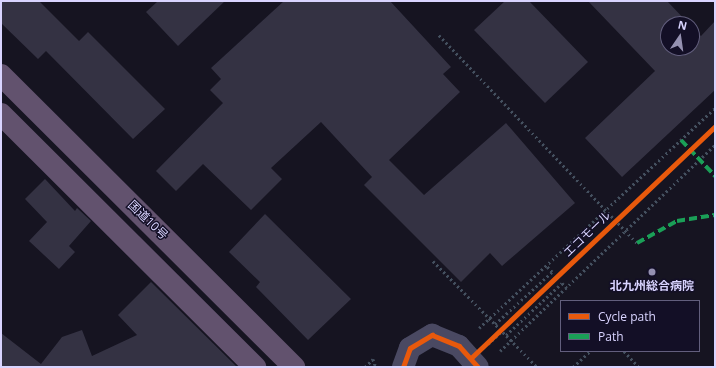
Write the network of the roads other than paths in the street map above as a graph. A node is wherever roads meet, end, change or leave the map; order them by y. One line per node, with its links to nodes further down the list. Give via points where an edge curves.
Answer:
1 (1, 75): 5 (highway, 国道10号)
2 (1, 114): 4 (highway)
3 (475, 362): 6 (street, via 451,340 432,335 410,348)
4 (255, 367)
5 (294, 367)
6 (403, 367)

